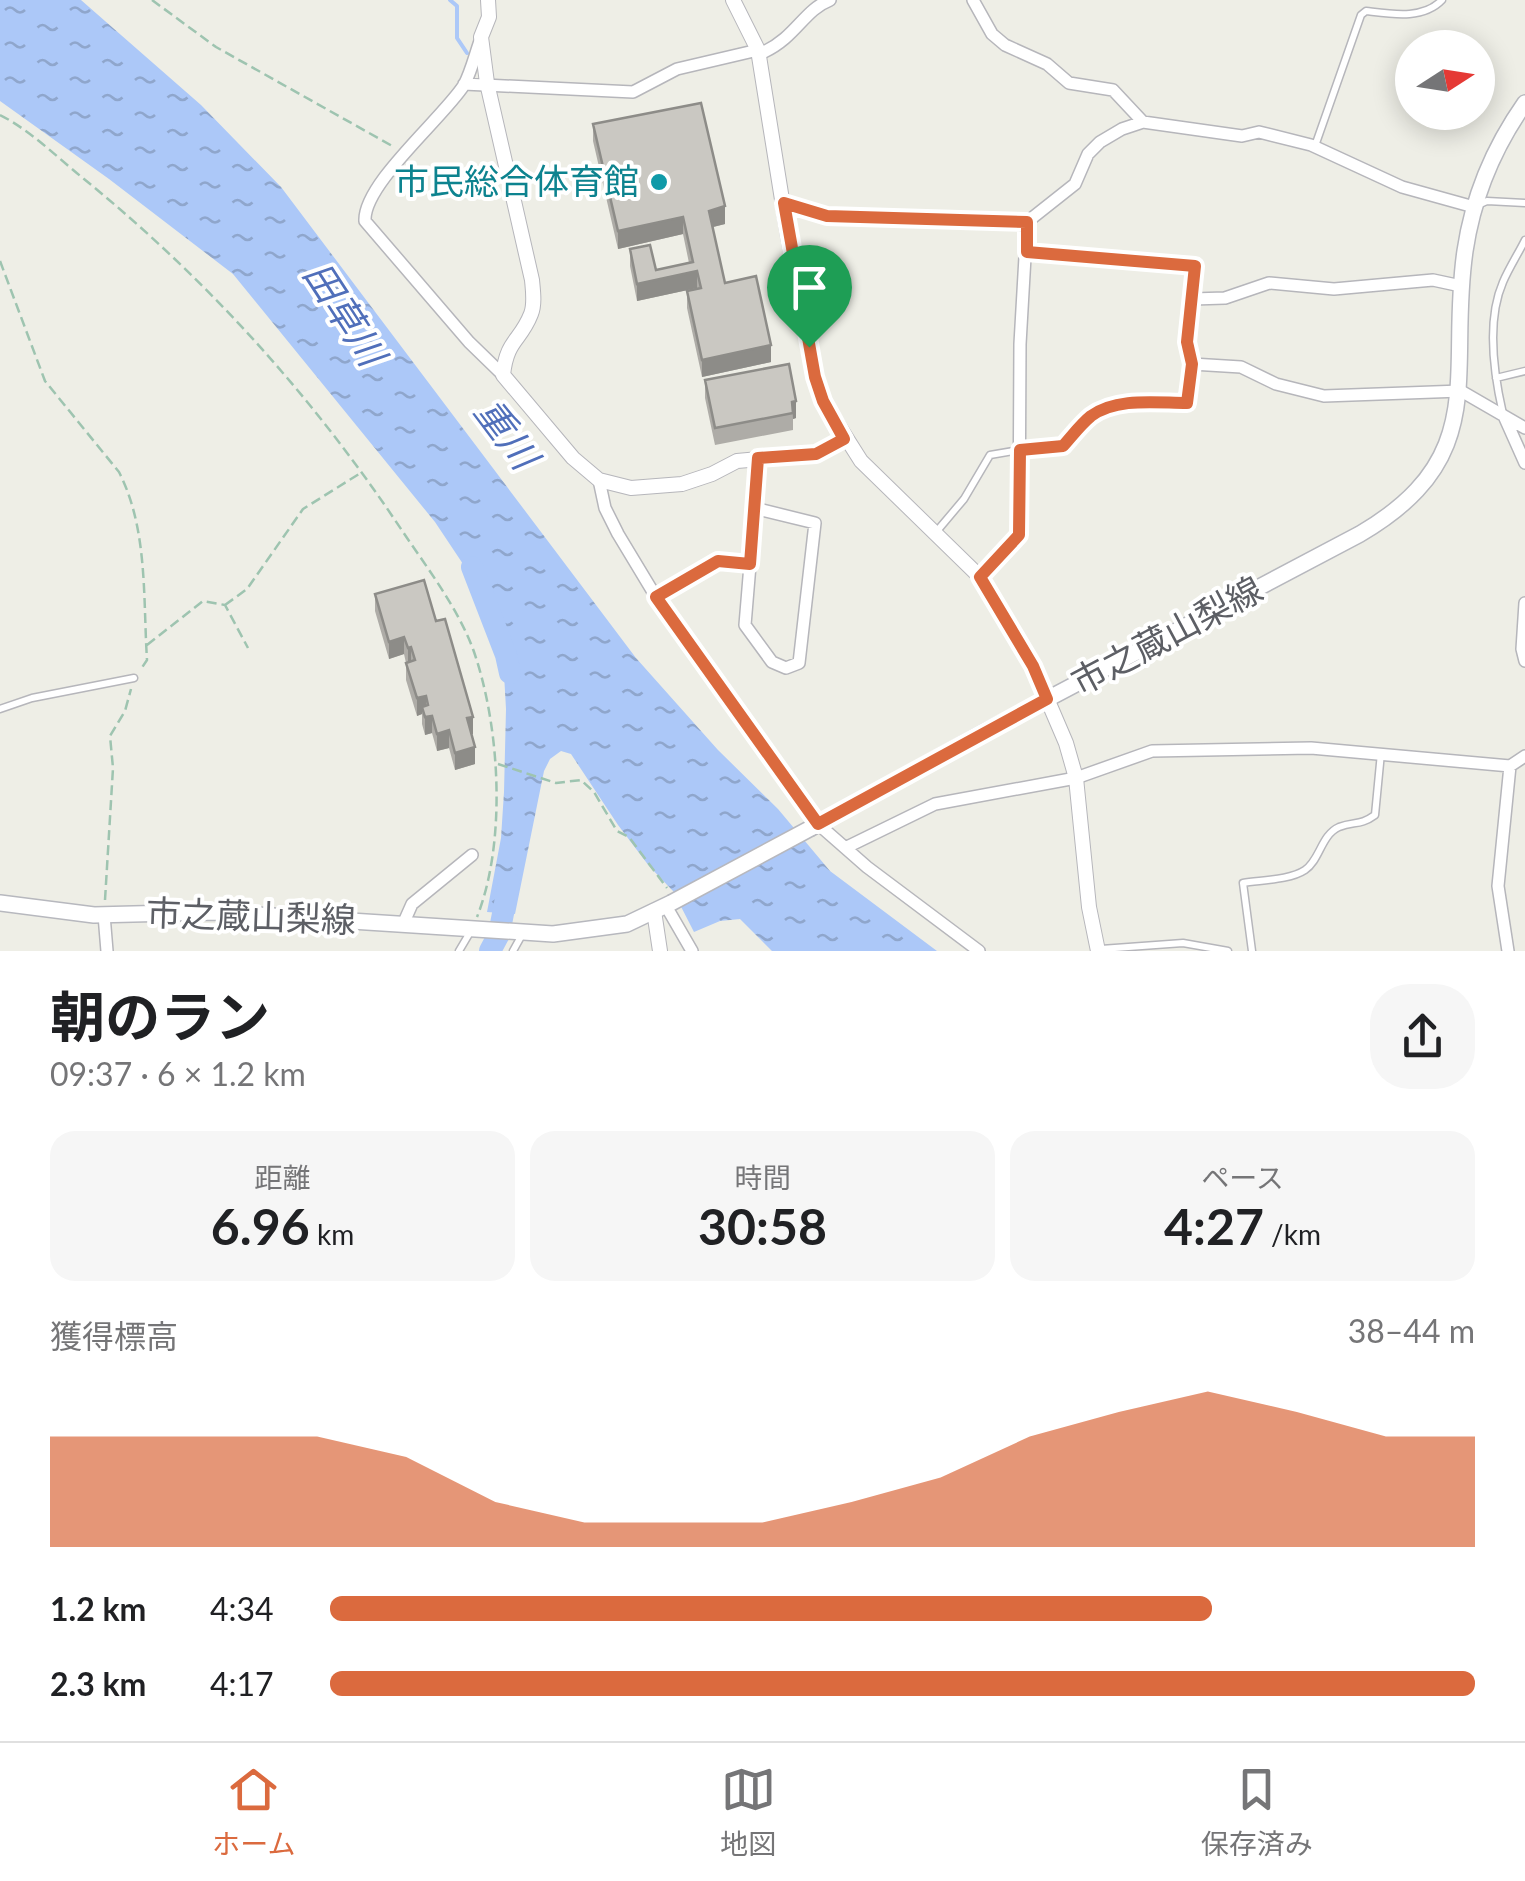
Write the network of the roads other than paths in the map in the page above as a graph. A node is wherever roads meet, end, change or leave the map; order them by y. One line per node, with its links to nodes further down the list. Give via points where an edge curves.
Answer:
1 (488, 0): 6 (street)
2 (732, 0): 7 (street)
3 (830, 0): 7 (street, via 781,44)
4 (973, 0): 11 (street, via 1004,45 1048,64 1068,83 1113,90)
5 (1442, 0): 12 (lane, via 1433,9 1404,15 1361,16)
6 (481, 37): 8 (street); 9 (street)
7 (758, 50): 8 (street, via 677,69 633,92); 13 (street)
8 (487, 83): 9 (street); 23 (street, via 532,280 533,307 505,352)
9 (464, 84): 23 (street, via 364,209 365,221)
10 (1525, 103): 15 (main road, 市之蔵山梨線)
11 (1143, 122): 12 (street, via 1242,136 1259,132); 16 (street, via 1100,142 1074,184)
12 (1314, 147): 15 (street, via 1402,186)
13 (784, 203): 16 (street, via 827,216); 28 (street, via 815,377)
14 (1525, 203): 15 (lane)
15 (1474, 207): 19 (main road, 市之蔵山梨線)
16 (1027, 222): 18 (street)
17 (1525, 240): 24 (lane, via 1497,304)
18 (1027, 252): 20 (street, via 1195,266); 29 (street)
19 (1462, 286): 20 (street, via 1434,280 1334,289 1269,284 1225,298); 25 (main road, 市之蔵山梨線)
20 (1193, 299): 21 (lane, via 1187,342)
21 (1192, 364): 25 (street, via 1240,367 1324,396); 29 (street, via 1187,403 1132,402 1102,410 1063,446)
22 (1525, 370): 24 (lane)
23 (503, 376): 32 (street)
24 (1496, 378): 26 (lane)
25 (1460, 391): 26 (street); 41 (main road, 市之蔵山梨線, via 1443,453 1395,512)
26 (1503, 414): 27 (street); 31 (street)
27 (1525, 428)
28 (844, 439): 30 (street, via 816,454); 34 (street)
29 (1020, 450): 34 (lane, via 990,455); 36 (street, via 1019,535)
30 (758, 458): 32 (street, via 657,488); 33 (street)
31 (1525, 463)
32 (599, 480): 37 (street, via 605,508)
33 (754, 508): 35 (street); 35 (street, via 815,524 799,663 786,668 772,662 745,625)
34 (936, 532): 36 (street)
35 (750, 564): 37 (street, via 718,561)
36 (980, 577): 41 (street)
37 (656, 597): 47 (street)
38 (1525, 604): 39 (street)
39 (1525, 661)
40 (134, 678): 42 (lane)
41 (1047, 699): 46 (street); 47 (main road, 市之蔵山梨線)
42 (0, 709)
43 (1381, 753): 45 (street); 46 (street, via 1152,751); 64 (lane, via 1375,815 1339,827 1300,873 1243,883)
44 (1525, 756): 45 (street)
45 (1510, 766): 65 (street, via 1498,886)
46 (1076, 778): 48 (street, via 935,804); 56 (street)
47 (814, 826): 48 (street); 51 (main road, 市之蔵山梨線, bridge)
48 (847, 848): 62 (street)
49 (472, 855): 53 (street, via 412,904)
50 (0, 903): 52 (main road, 市之蔵山梨線)
51 (666, 905): 55 (main road, 市之蔵山梨線, via 627,924 586,932); 60 (street); 61 (street)
52 (104, 915): 53 (main road, 市之蔵山梨線, via 212,912); 57 (street)
53 (404, 922): 54 (main road, 市之蔵山梨線)
54 (475, 928): 55 (main road, 市之蔵山梨線); 58 (lane)
55 (521, 932): 59 (lane)
56 (1098, 950): 63 (lane, via 1183,943)
57 (107, 951)
58 (459, 951)
59 (513, 951)
60 (660, 951)
61 (692, 951)
62 (979, 951)
63 (1228, 951)
64 (1252, 951)
65 (1508, 951)

